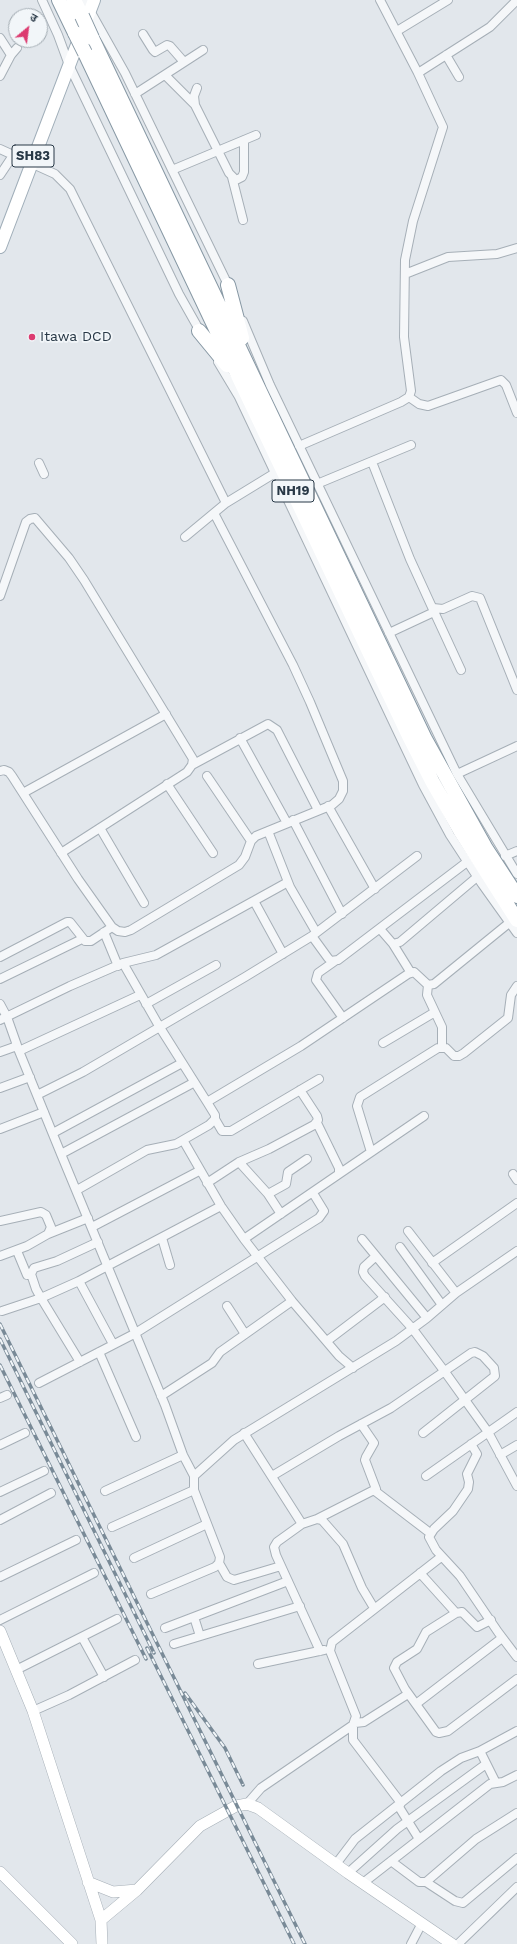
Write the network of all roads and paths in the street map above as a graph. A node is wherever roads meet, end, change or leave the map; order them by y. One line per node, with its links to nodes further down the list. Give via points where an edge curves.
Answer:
1 (42, 0): 17 (street)
2 (59, 0): 41 (highway, NH19, bridge)
3 (74, 0): 8 (highway, NH19)
4 (84, 0): 8 (street)
5 (380, 0): 9 (street)
6 (448, 0): 9 (street)
7 (517, 0): 15 (street, via 490,27)
8 (88, 9): 17 (main road, SH83); 23 (street); 40 (highway, NH19, bridge, via 92,38)
9 (397, 31): 18 (street)
10 (143, 34): 16 (street, via 155,52 167,45 170,46)
11 (0, 38): 14 (street)
12 (17, 48): 14 (street)
13 (203, 50): 16 (street)
14 (11, 55): 20 (street)
15 (446, 55): 18 (street); 21 (street)
16 (184, 62): 19 (street)
17 (69, 65): 30 (main road, SH83); 39 (street)
18 (418, 73): 37 (street, via 440,121 442,135 413,220 405,260)
19 (165, 74): 23 (street); 24 (street)
20 (0, 76)
21 (459, 77)
22 (197, 88): 24 (street, via 194,96)
23 (135, 94): 31 (street)
24 (195, 105): 28 (street)
25 (256, 135): 26 (street)
26 (244, 140): 28 (street); 33 (street, via 244,172 239,179)
27 (0, 149): 29 (street)
28 (217, 151): 31 (street); 33 (street)
29 (14, 154): 30 (street); 32 (street)
30 (31, 162): 35 (main road, SH83); 51 (street, via 55,174 70,189)
31 (172, 170): 38 (street)
32 (0, 175)
33 (232, 177): 34 (street)
34 (244, 220)
35 (0, 247)
36 (517, 248): 37 (street, via 497,254 448,258)
37 (405, 274): 42 (street, via 404,337 411,391)
38 (228, 285): 40 (highway); 45 (street)
39 (199, 331): 41 (highway); 48 (street, via 238,397)
40 (251, 370): 84 (highway, NH19, via 425,739 485,846)
41 (244, 387): 88 (highway, NH19, via 432,781)
42 (408, 397): 43 (street, via 428,406 501,380 506,385); 45 (street)
43 (517, 413)
44 (412, 445): 46 (street)
45 (299, 446): 50 (street)
46 (372, 462): 50 (street); 55 (street)
47 (39, 463): 49 (street)
48 (275, 473): 51 (street); 79 (street, via 423,785)
49 (44, 474)
50 (317, 484): 56 (street)
51 (226, 503): 52 (street)
52 (214, 513): 53 (street); 68 (street, via 293,665 343,781 343,791 339,799)
53 (185, 537)
54 (0, 596): 59 (street, via 26,522 35,518 69,558)
55 (432, 608): 56 (street); 57 (street); 58 (street, via 443,609 472,596 480,598)
56 (389, 633): 64 (street)
57 (461, 670)
58 (517, 690)
59 (166, 714): 62 (street, via 190,752); 67 (street)
60 (240, 738): 62 (street); 69 (street, via 264,725 273,726); 70 (street)
61 (517, 746): 64 (street)
62 (192, 766): 66 (street)
63 (0, 770): 67 (street, via 9,772)
64 (457, 774): 78 (street)
65 (207, 776): 73 (street)
66 (167, 784): 71 (street); 76 (street)
67 (23, 793): 75 (street)
68 (328, 806): 69 (street); 83 (street)
69 (318, 810): 70 (street)
70 (290, 822): 72 (street); 87 (street)
71 (100, 828): 75 (street); 86 (street)
72 (268, 830): 73 (street); 82 (street)
73 (251, 841): 89 (street, via 245,857 231,870 131,930 118,931)
74 (517, 851): 78 (street)
75 (61, 853): 89 (street)
76 (213, 853)
77 (417, 856): 83 (street)
78 (505, 856): 80 (street)
79 (467, 862): 81 (street); 90 (street)
80 (517, 874)
81 (477, 877): 88 (street); 95 (street, via 400,942)
82 (288, 882): 85 (street); 93 (street)
83 (375, 889): 87 (street)
84 (517, 896)
85 (254, 901): 96 (street); 99 (street, via 156,955)
86 (144, 903)
87 (342, 914): 93 (street)
88 (513, 922): 92 (street); 103 (street, via 434,984)
89 (112, 927): 91 (street)
90 (380, 929): 95 (street); 98 (street)
91 (104, 932): 94 (street, via 91,941); 99 (street)
92 (517, 933)
93 (314, 934): 96 (street); 98 (street, via 328,958)
94 (82, 939): 97 (street, via 67,922); 102 (street)
95 (393, 944): 101 (street)
96 (283, 954): 111 (street)
97 (0, 957)
98 (335, 961): 109 (street, via 318,973 316,980)
99 (121, 964): 105 (street); 110 (street)
100 (216, 965): 107 (street)
101 (410, 973): 103 (street, via 417,974); 109 (street)
102 (0, 979)
103 (428, 985): 108 (street, via 427,995)
104 (517, 986): 113 (street, via 511,995 509,1013 504,1022 459,1056 454,1056)
105 (140, 995): 107 (street); 114 (street)
106 (0, 1004): 110 (street)
107 (146, 1004): 111 (street)
108 (435, 1012): 112 (street); 113 (street, via 442,1027)
109 (343, 1018): 123 (street)
110 (4, 1019): 114 (street)
111 (159, 1026): 116 (street); 122 (street, via 83,1072)
112 (383, 1043)
113 (442, 1047): 131 (street, via 365,1094 358,1101 357,1106)
114 (18, 1048): 115 (street); 117 (street)
115 (0, 1052)
116 (182, 1063): 119 (street); 129 (street)
117 (30, 1077): 120 (street); 122 (street)
118 (319, 1079): 121 (street)
119 (193, 1083): 123 (street); 132 (street)
120 (0, 1088)
121 (300, 1090): 126 (street, via 230,1131 222,1130); 127 (street, via 317,1116)
122 (37, 1095): 124 (street)
123 (207, 1102): 126 (street)
124 (44, 1112): 128 (street); 129 (street)
125 (424, 1116): 131 (street)
126 (215, 1119): 130 (street)
127 (317, 1123): 134 (street); 136 (street, via 339,1168)
128 (0, 1129)
129 (53, 1132): 132 (street)
130 (183, 1140): 135 (street); 138 (street, via 147,1150)
131 (371, 1152): 136 (street)
132 (61, 1154): 138 (street)
133 (307, 1159): 140 (street, via 288,1172 286,1184)
134 (239, 1162): 137 (street); 140 (street)
135 (200, 1171): 137 (street); 146 (street)
136 (339, 1174): 139 (street)
137 (207, 1183): 142 (street)
138 (77, 1190): 144 (street)
139 (313, 1193): 143 (street); 157 (street, via 323,1214 285,1241)
140 (268, 1194): 143 (street)
141 (517, 1203): 159 (street)
142 (221, 1206): 149 (street); 150 (street)
143 (281, 1214): 150 (street)
144 (88, 1218): 146 (street); 148 (street)
145 (0, 1221): 148 (street, via 41,1212 46,1215 51,1227)
146 (92, 1227): 152 (street)
147 (408, 1231): 159 (street)
148 (48, 1234): 154 (street)
149 (162, 1238): 160 (street); 161 (street)
150 (244, 1239): 157 (street)
151 (362, 1239): 158 (street)
152 (98, 1242): 161 (street); 166 (street, via 57,1261 34,1268 31,1274)
153 (400, 1247): 168 (street)
154 (17, 1251): 156 (street); 162 (street)
155 (517, 1252): 164 (street)
156 (0, 1256)
157 (258, 1256): 167 (street); 173 (street)
158 (376, 1256): 165 (street, via 364,1267 363,1272); 171 (street)
159 (432, 1263): 164 (street)
160 (170, 1265)
161 (108, 1266): 163 (street); 173 (street)
162 (27, 1275)
163 (79, 1281): 166 (street); 176 (street)
164 (456, 1293): 168 (street)
165 (385, 1297): 172 (street); 175 (street)
166 (41, 1298): 170 (street); 178 (street)
167 (292, 1301): 174 (street); 175 (street)
168 (442, 1305): 171 (street)
169 (227, 1306): 174 (street)
170 (2, 1311)
171 (427, 1318): 172 (street)
172 (412, 1328): 179 (street); 180 (street)
173 (134, 1334): 176 (street); 182 (street)
174 (245, 1334): 182 (street, via 220,1352 212,1363)
175 (327, 1342): 179 (street)
176 (113, 1344): 177 (street)
177 (99, 1352): 178 (street); 190 (street)
178 (80, 1362): 181 (street)
179 (352, 1368): 188 (street)
180 (445, 1372): 183 (street); 183 (street, via 475,1352 483,1356 494,1368 495,1376); 185 (street, via 391,1408)
181 (40, 1383)
182 (161, 1396): 195 (street)
183 (465, 1399): 186 (street); 189 (street)
184 (517, 1412): 186 (street)
185 (361, 1424): 198 (street); 203 (street, via 374,1444 365,1460 376,1486)
186 (488, 1432): 191 (street); 194 (street)
187 (24, 1433): 193 (street)
188 (244, 1433): 197 (street); 198 (street)
189 (423, 1433)
190 (136, 1437)
191 (471, 1444): 199 (street); 211 (street, via 477,1454 467,1474 468,1489 450,1515)
192 (517, 1444): 194 (street)
193 (0, 1445)
194 (500, 1454): 200 (street)
195 (183, 1455): 197 (street); 202 (street)
196 (44, 1471): 204 (street)
197 (194, 1476): 201 (street)
198 (272, 1476): 209 (street)
199 (426, 1476)
200 (517, 1486)
201 (194, 1490): 208 (street); 210 (street)
202 (105, 1491)
203 (374, 1491): 206 (street); 211 (street)
204 (0, 1492)
205 (51, 1493): 207 (street)
206 (317, 1519): 209 (street); 223 (street, via 328,1525 343,1544 362,1588)
207 (0, 1520)
208 (207, 1524): 214 (street); 215 (street, via 220,1557)
209 (302, 1524): 216 (street, via 274,1547)
210 (112, 1527)
211 (430, 1533): 213 (street, via 430,1540)
212 (76, 1540): 219 (street)
213 (441, 1557): 218 (street); 228 (street, via 460,1576)
214 (134, 1558)
215 (219, 1563): 216 (street, via 227,1577 234,1580); 221 (street)
216 (281, 1566): 220 (street)
217 (94, 1573): 227 (street)
218 (420, 1573): 223 (street); 224 (street)
219 (0, 1577)
220 (288, 1581): 222 (street); 225 (street)
221 (151, 1594)
222 (300, 1606): 231 (street); 236 (street)
223 (374, 1608): 235 (street)
224 (456, 1612): 228 (street, via 462,1612 477,1626); 243 (street, via 426,1632 417,1648 395,1664 394,1668)
225 (194, 1617): 229 (street); 231 (street)
226 (117, 1619): 232 (street)
227 (0, 1620)
228 (491, 1620): 233 (street)
229 (165, 1628)
230 (0, 1631): 240 (street)
231 (200, 1636): 234 (street)
232 (82, 1637): 240 (street); 241 (street)
233 (502, 1638): 237 (street); 244 (street)
234 (174, 1644)
235 (330, 1646): 236 (street); 246 (street, via 355,1712)
236 (320, 1651): 239 (street)
237 (517, 1656)
238 (135, 1660): 241 (street)
239 (258, 1664)
240 (16, 1670): 245 (street)
241 (104, 1677): 245 (street)
242 (517, 1679): 244 (street, via 442,1734 436,1732)
243 (408, 1694): 244 (street); 246 (street, via 364,1722)
244 (416, 1704)
245 (33, 1711): 262 (street)
246 (354, 1724): 252 (street, via 353,1740); 253 (street, via 261,1788)
247 (517, 1731): 248 (street)
248 (480, 1751): 249 (street); 252 (street, via 452,1763)
249 (486, 1764): 251 (street); 255 (street)
250 (516, 1777): 251 (street)
251 (496, 1783): 256 (street, via 490,1784)
252 (401, 1803): 255 (street, via 399,1807); 259 (street, via 355,1839)
253 (247, 1804): 259 (street, via 258,1808); 266 (street, via 236,1806 200,1826)
254 (517, 1813): 263 (street, via 476,1839)
255 (408, 1821): 256 (street); 261 (street)
256 (419, 1839): 258 (street)
257 (517, 1858): 263 (street, via 463,1903)
258 (390, 1861): 263 (street, via 419,1882); 264 (street)
259 (336, 1864): 261 (street)
260 (0, 1872): 269 (street)
261 (348, 1873): 264 (street)
262 (88, 1882): 266 (street, via 113,1892); 267 (street)
263 (426, 1882)
264 (363, 1883): 268 (street)
265 (517, 1887): 273 (street)
266 (137, 1890): 267 (street)
267 (101, 1920): 270 (street)
268 (422, 1923): 271 (street); 272 (street)
269 (72, 1944)
270 (102, 1944)
271 (411, 1944)
272 (452, 1944)
273 (458, 1944)

